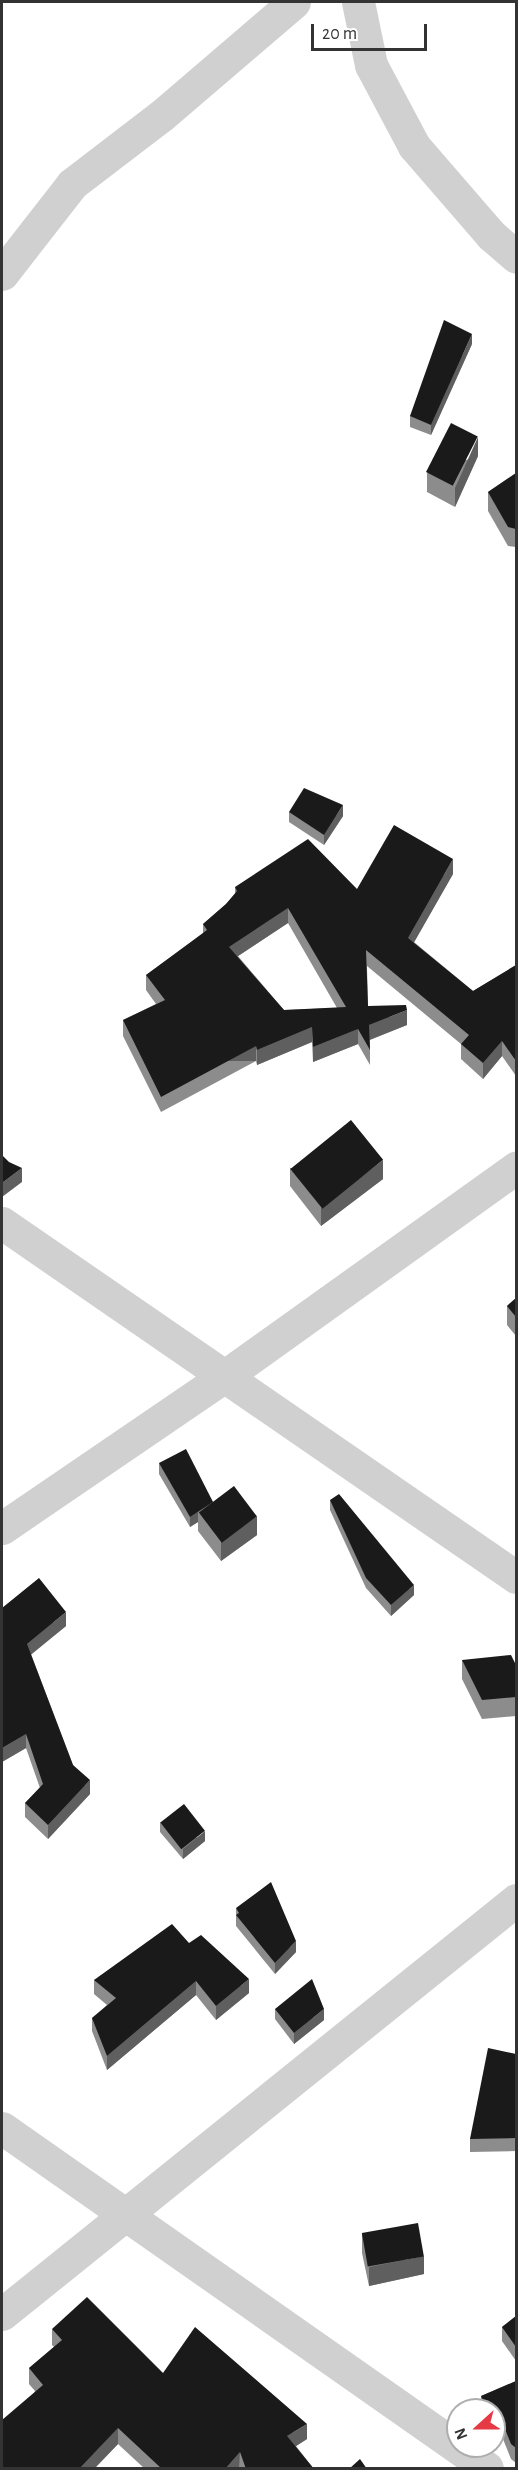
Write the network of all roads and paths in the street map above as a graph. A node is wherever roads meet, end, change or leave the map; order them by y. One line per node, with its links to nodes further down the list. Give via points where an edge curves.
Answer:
1 (294, 2): 4 (street, via 161,116 72,184)
2 (358, 2): 3 (street, via 371,65 414,146 491,235)
3 (516, 257)
4 (2, 274)
5 (516, 1168): 7 (street)
6 (2, 1223): 7 (street)
7 (225, 1376): 8 (street); 9 (street)
8 (2, 1528)
9 (516, 1577)
10 (516, 1900): 12 (street)
11 (2, 2128): 12 (street)
12 (122, 2215): 13 (street); 14 (street)
13 (2, 2314)
14 (487, 2469)

